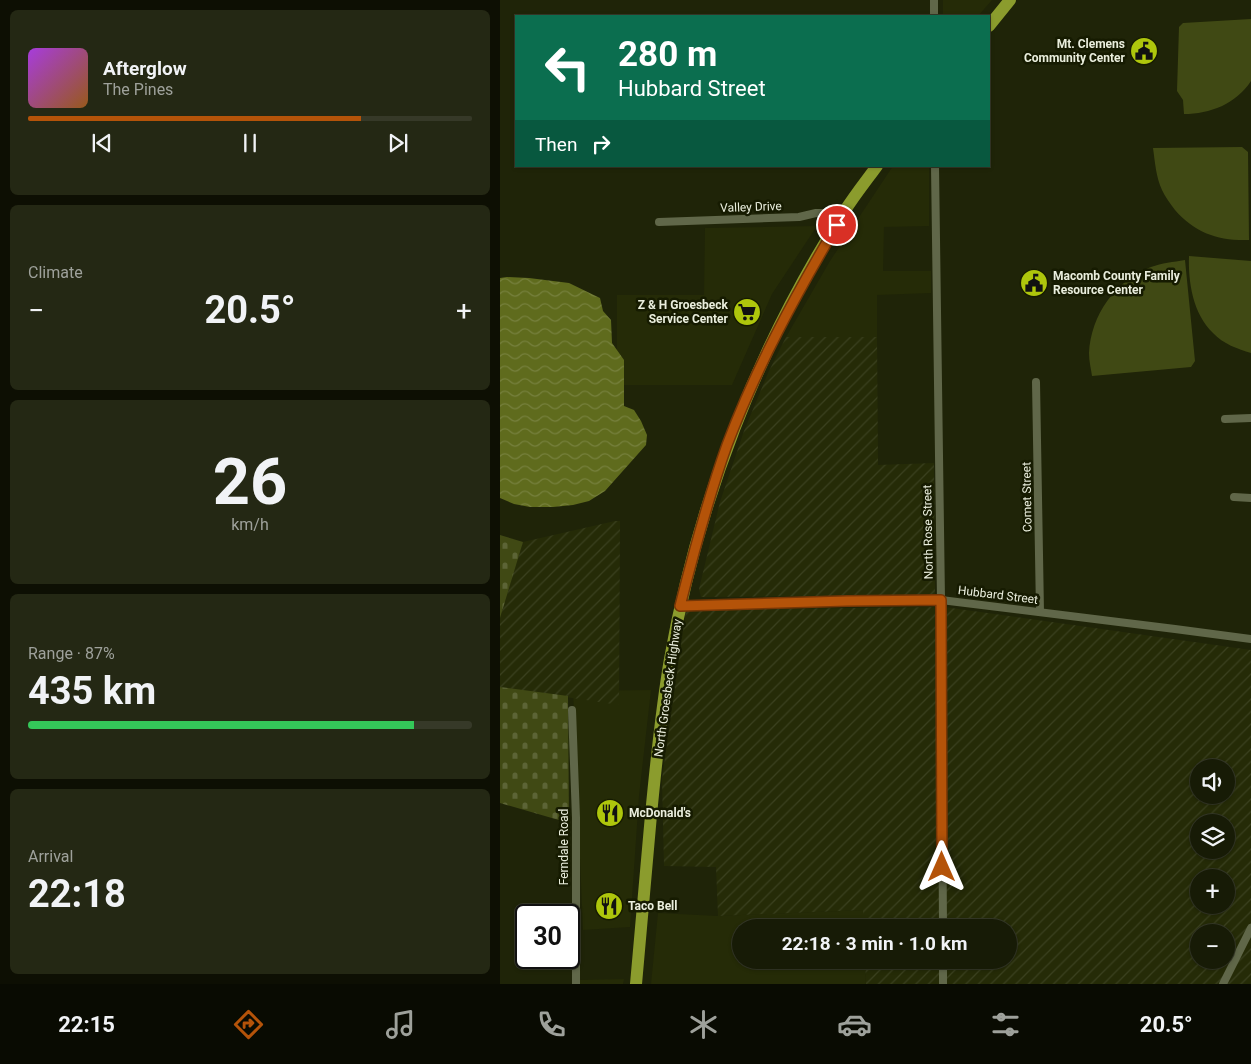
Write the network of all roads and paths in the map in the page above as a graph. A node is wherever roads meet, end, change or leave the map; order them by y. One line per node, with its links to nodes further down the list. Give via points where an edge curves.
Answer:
1 (934, 0): 3 (street)
2 (1010, 0): 4 (main road)
3 (934, 15)
4 (990, 25)
5 (876, 167): 7 (main road, North Groesbeck Highway)
6 (935, 167): 14 (street, North Rose Street)
7 (844, 213): 8 (street, Valley Drive); 15 (main road, North Groesbeck Highway, via 758,370 713,487)
8 (659, 222)
9 (1036, 382): 16 (street, Comet Street)
10 (1251, 418): 11 (street)
11 (1226, 419)
12 (1234, 497): 13 (street)
13 (1251, 498)
14 (941, 600): 15 (street, Hubbard Street); 16 (street, Hubbard Street); 19 (street, North Rose Street)
15 (680, 606): 23 (main road, North Groesbeck Highway, via 661,719)
16 (1040, 612): 17 (street, Hubbard Street)
17 (1251, 639)
18 (572, 710): 22 (street, Ferndale Road)
19 (943, 919)
20 (1251, 928): 25 (street)
21 (943, 969): 24 (street)
22 (576, 984)
23 (636, 984)
24 (943, 984)
25 (1223, 984)

